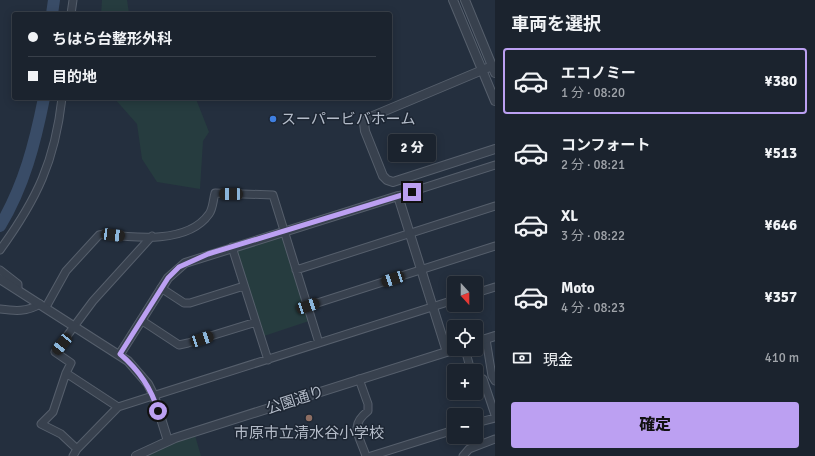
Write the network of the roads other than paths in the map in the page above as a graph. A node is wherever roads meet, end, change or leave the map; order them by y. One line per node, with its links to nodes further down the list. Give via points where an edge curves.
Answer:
1 (72, 0): 4 (street)
2 (453, 0): 6 (street)
3 (465, 0): 5 (street)
4 (71, 12)
5 (494, 68): 6 (street)
6 (482, 70): 8 (street); 9 (street, via 368,118 364,123 365,131 383,176 393,182)
7 (62, 100): 18 (street, via 50,162 24,217)
8 (495, 101)
9 (495, 149)
10 (495, 165): 11 (street)
11 (398, 196): 13 (street); 14 (street)
12 (495, 206): 14 (street)
13 (284, 231): 15 (street, via 273,195 215,193 209,215 191,230); 17 (street); 20 (street)
14 (409, 234): 20 (street); 21 (street)
15 (152, 236): 29 (street, via 137,238 99,235 66,271); 35 (street, via 93,301)
16 (495, 246): 21 (street)
17 (232, 247): 23 (street); 25 (street, via 196,258 179,267)
18 (0, 250)
19 (0, 270): 26 (street, via 18,284)
20 (296, 270): 30 (street)
21 (421, 270): 30 (street); 31 (street)
22 (0, 279): 26 (street)
23 (244, 286): 25 (street, via 190,303 184,303); 34 (street)
24 (495, 287): 27 (street)
25 (161, 288): 33 (street)
26 (18, 290): 29 (street)
27 (483, 291)
28 (447, 302): 31 (street)
29 (43, 306): 32 (street, via 16,311); 35 (street)
30 (308, 306): 39 (street)
31 (432, 306): 39 (street); 40 (street)
32 (0, 309)
33 (141, 320): 34 (street, via 179,345); 41 (street)
34 (256, 322): 42 (street)
35 (75, 327): 41 (street); 43 (street, via 55,352 71,363)
36 (495, 336): 37 (street)
37 (486, 339): 38 (street); 46 (street)
38 (483, 340)
39 (319, 343): 42 (street)
40 (447, 352): 45 (street, 公園通り)
41 (120, 354): 47 (street, via 138,370)
42 (268, 360): 47 (street)
43 (66, 373): 48 (street); 54 (street, via 53,412 41,424 61,434)
44 (483, 378): 49 (street)
45 (360, 380): 53 (street, 公園通り); 57 (street, via 368,411 359,418 356,426)
46 (495, 381)
47 (154, 396): 48 (street); 53 (street)
48 (118, 407): 54 (street)
49 (495, 416): 50 (street)
50 (483, 421)
51 (447, 432): 58 (street)
52 (495, 439): 59 (street, via 469,449)
53 (168, 441): 56 (street, 公園通り)
54 (77, 449): 55 (street)
55 (73, 456)
56 (136, 456)
57 (366, 456)
58 (371, 456)
59 (463, 456)

